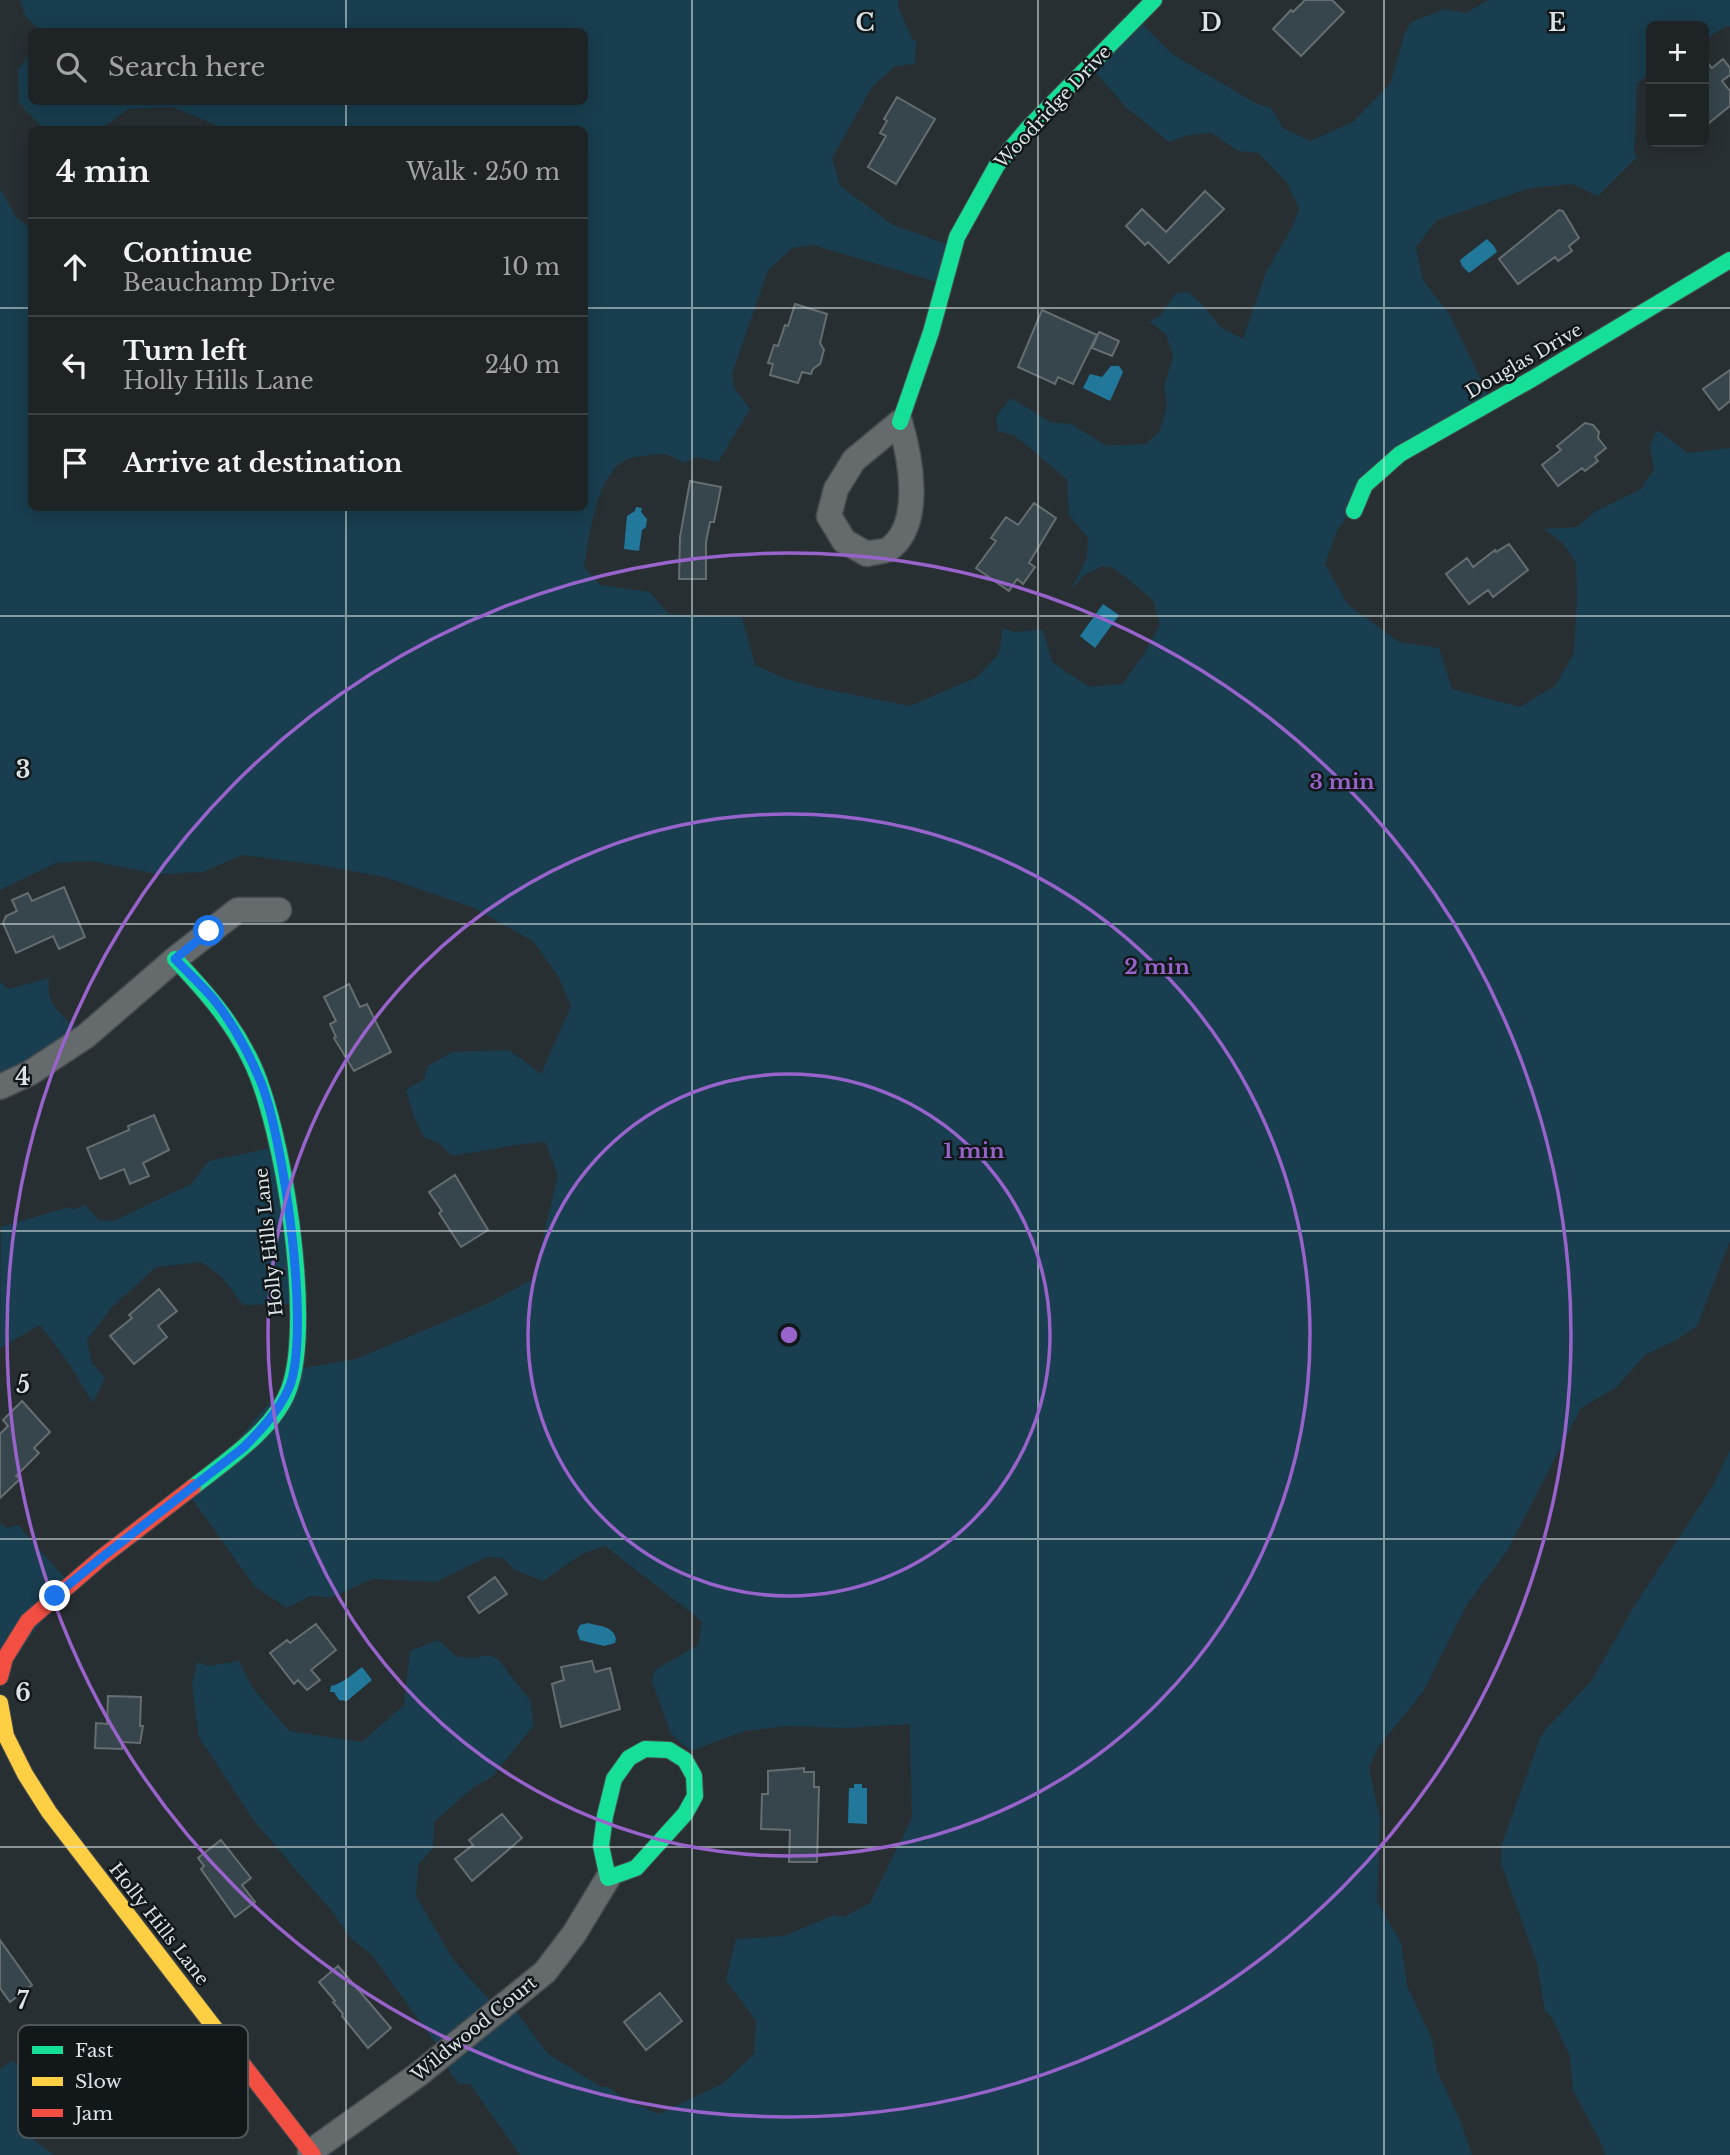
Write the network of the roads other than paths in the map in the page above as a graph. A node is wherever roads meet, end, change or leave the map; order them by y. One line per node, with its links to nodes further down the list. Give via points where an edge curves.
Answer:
1 (1154, 0): 3 (street, Woodridge Drive, via 997,165 957,237)
2 (1730, 260): 4 (street, Douglas Drive, via 1400,454 1365,485)
3 (900, 422): 3 (street, via 912,491 905,528 888,549 867,554 844,541 829,516 836,489 854,460)
4 (1354, 511)
5 (279, 910): 6 (street, via 238,909)
6 (175, 959): 7 (street, via 86,1035 30,1073); 8 (street, Holly Hills Lane, via 216,1002 260,1080 271,1110 297,1295 296,1357 289,1389 263,1429 243,1448 28,1621 5,1657)
7 (0, 1087)
8 (0, 1677)
9 (0, 1703): 11 (street, Holly Hills Lane, via 5,1736 48,1812)
10 (608, 1878): 10 (street, via 601,1846 614,1779 629,1758 645,1749 669,1750 685,1760 694,1776 695,1796 685,1814 636,1868); 13 (street, Wildwood Court, via 545,1972)
11 (212, 2025)
12 (248, 2071): 13 (street, Holly Hills Lane)
13 (312, 2154)

